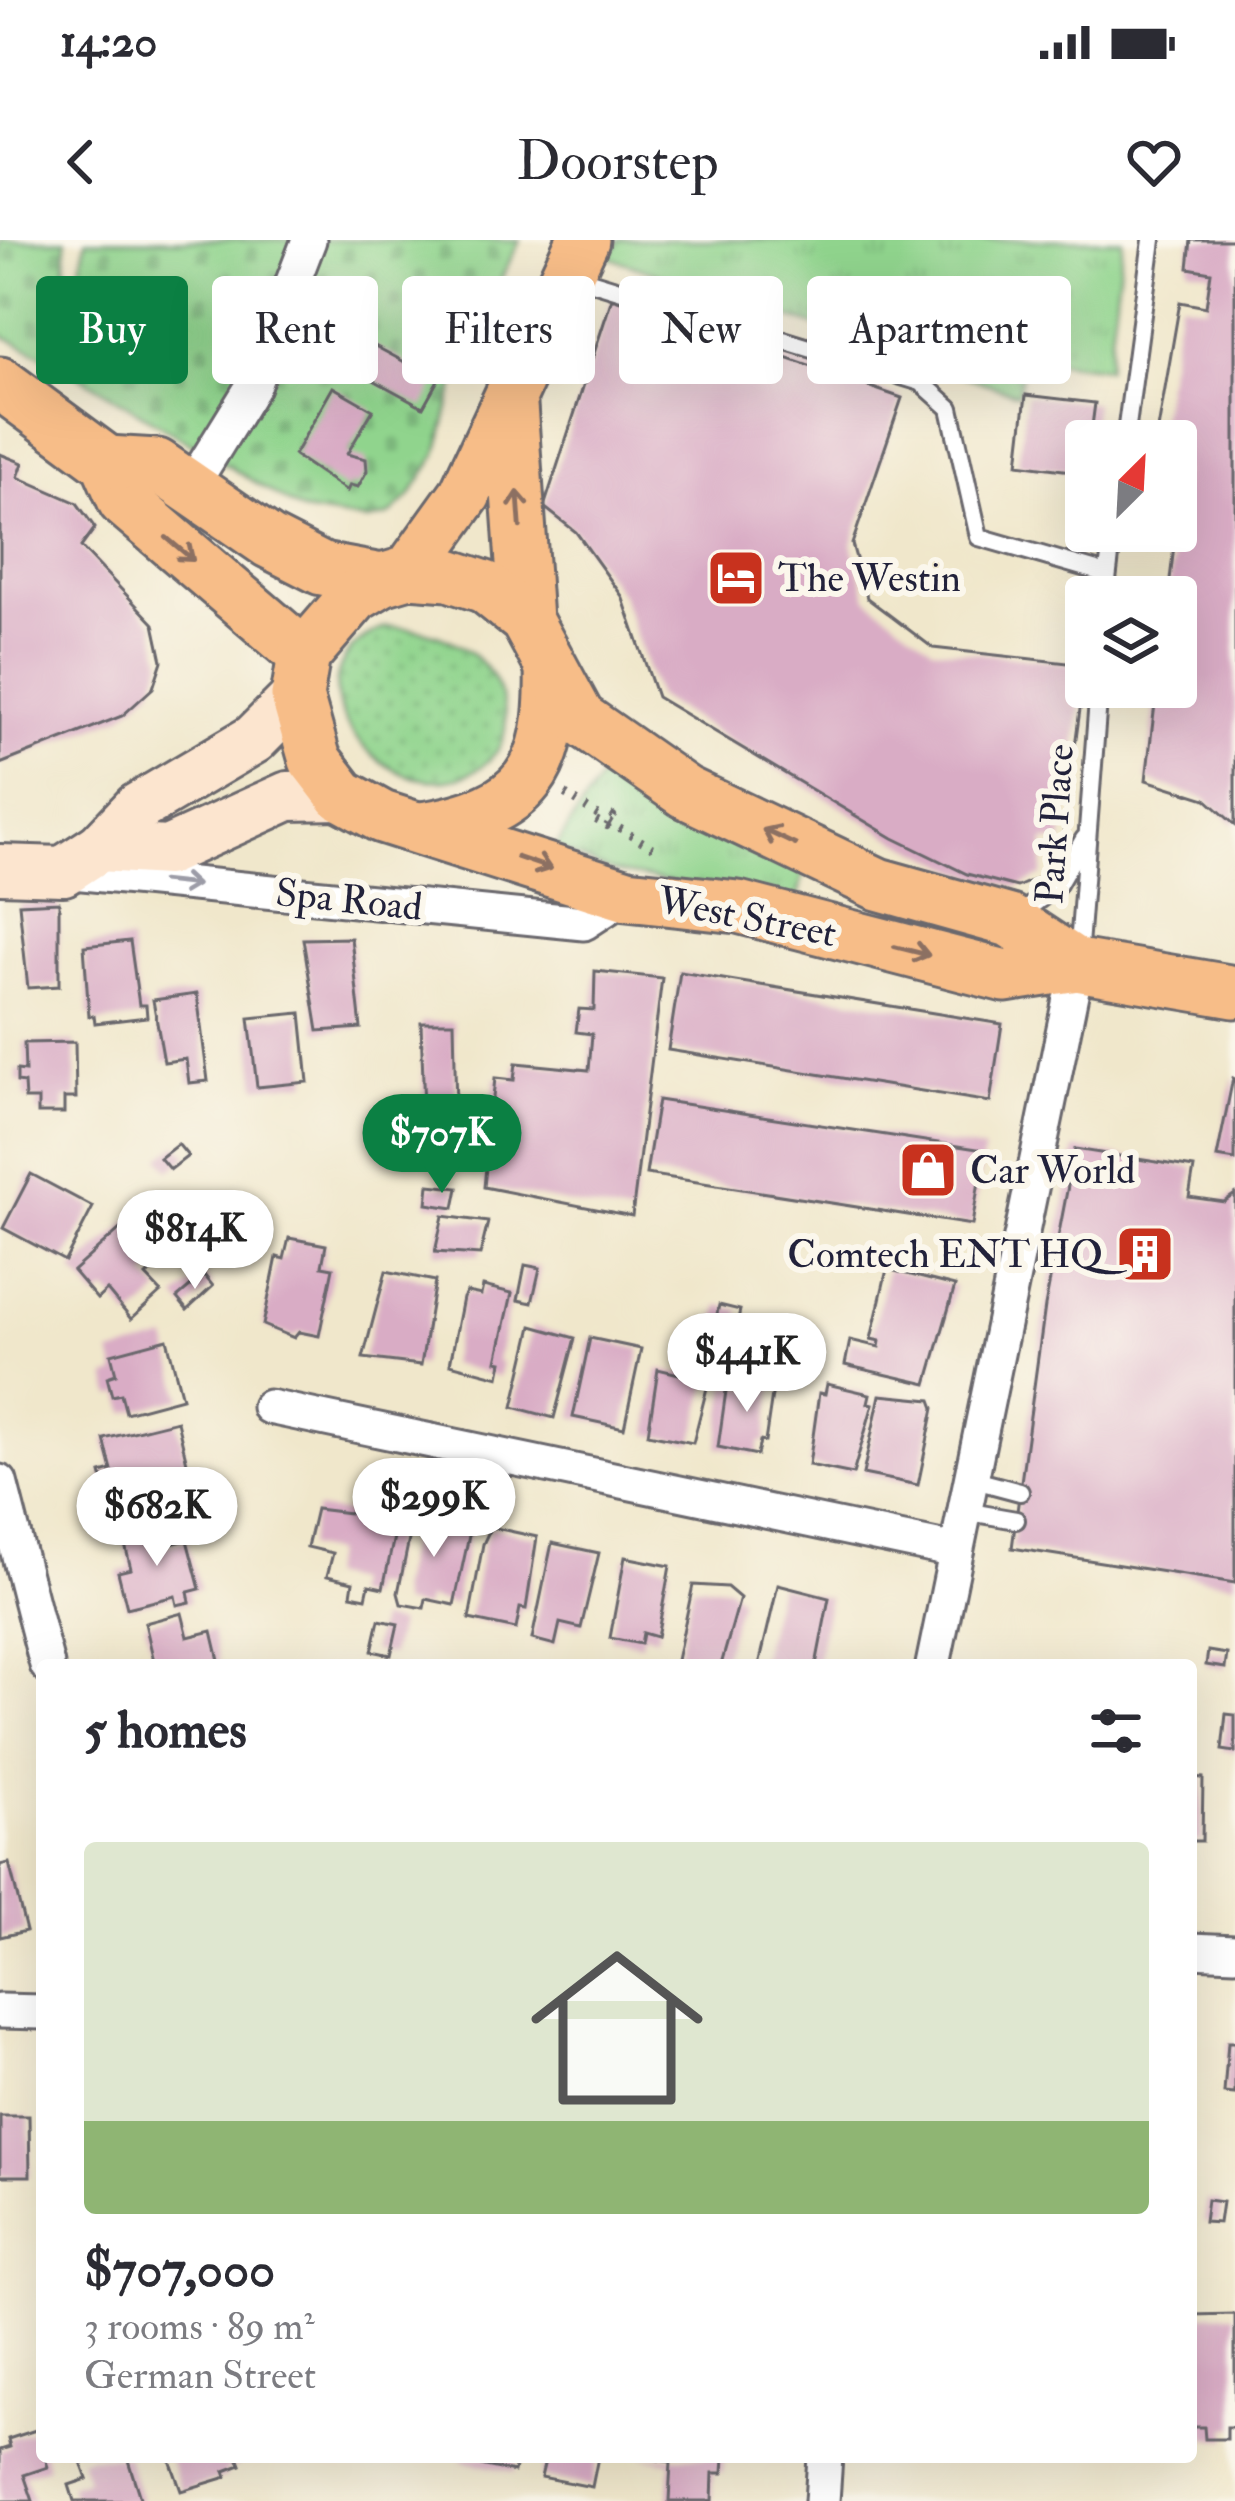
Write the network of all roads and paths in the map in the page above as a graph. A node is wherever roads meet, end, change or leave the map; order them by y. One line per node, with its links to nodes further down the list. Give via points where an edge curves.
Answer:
1 (309, 240): 8 (street, via 253,386)
2 (1152, 240): 6 (lane)
3 (575, 257): 5 (main road); 10 (lane, via 922,382 950,408 979,537)
4 (0, 382): 7 (main road)
5 (511, 399): 11 (main road, via 465,494); 12 (main road, one-way to 5)
6 (1128, 420)
7 (107, 462): 8 (main road, via 157,465); 14 (main road, one-way to 14, via 124,501)
8 (190, 488): 11 (main road, via 322,569)
9 (1110, 552): 10 (lane)
10 (1107, 574)
11 (396, 576): 12 (main road, via 449,575 485,587); 14 (main road, via 355,596)
12 (526, 620): 13 (main road)
13 (550, 666): 19 (main road, via 553,728 532,775 473,820); 24 (main road, West Street, one-way to 13, via 878,884 685,792 579,718)
14 (300, 675): 17 (main road, via 315,760); 21 (main road, via 254,739 136,808)
15 (1097, 708): 20 (lane, Park Place)
16 (565, 794): 18 (path)
17 (342, 795): 19 (main road); 21 (main road, Spa Road, via 288,796 167,851)
18 (600, 816)
19 (422, 828): 23 (main road, West Street, one-way to 23)
20 (1088, 833): 24 (lane, via 1057,886); 25 (lane, Park Place)
21 (81, 859): 22 (main road, Spa Road); 23 (street, Spa Road, one-way to 23, via 584,923)
22 (0, 869)
23 (627, 895): 25 (main road, West Street, one-way to 25, via 738,907 1005,976)
24 (1010, 921): 25 (main road, West Street)
25 (1077, 965): 26 (main road, West Street); 30 (street)
26 (1235, 992)
27 (269, 1408): 32 (street)
28 (0, 1482): 33 (street)
29 (1020, 1492): 30 (lane)
30 (968, 1495): 31 (lane); 32 (street)
31 (1016, 1520)
32 (956, 1551): 34 (street)
33 (44, 1659)
34 (933, 1659)
35 (1197, 1950): 36 (street)
36 (1235, 1952)
37 (0, 2011): 38 (street)
38 (36, 2012)
39 (825, 2463): 40 (street)
40 (822, 2501)

